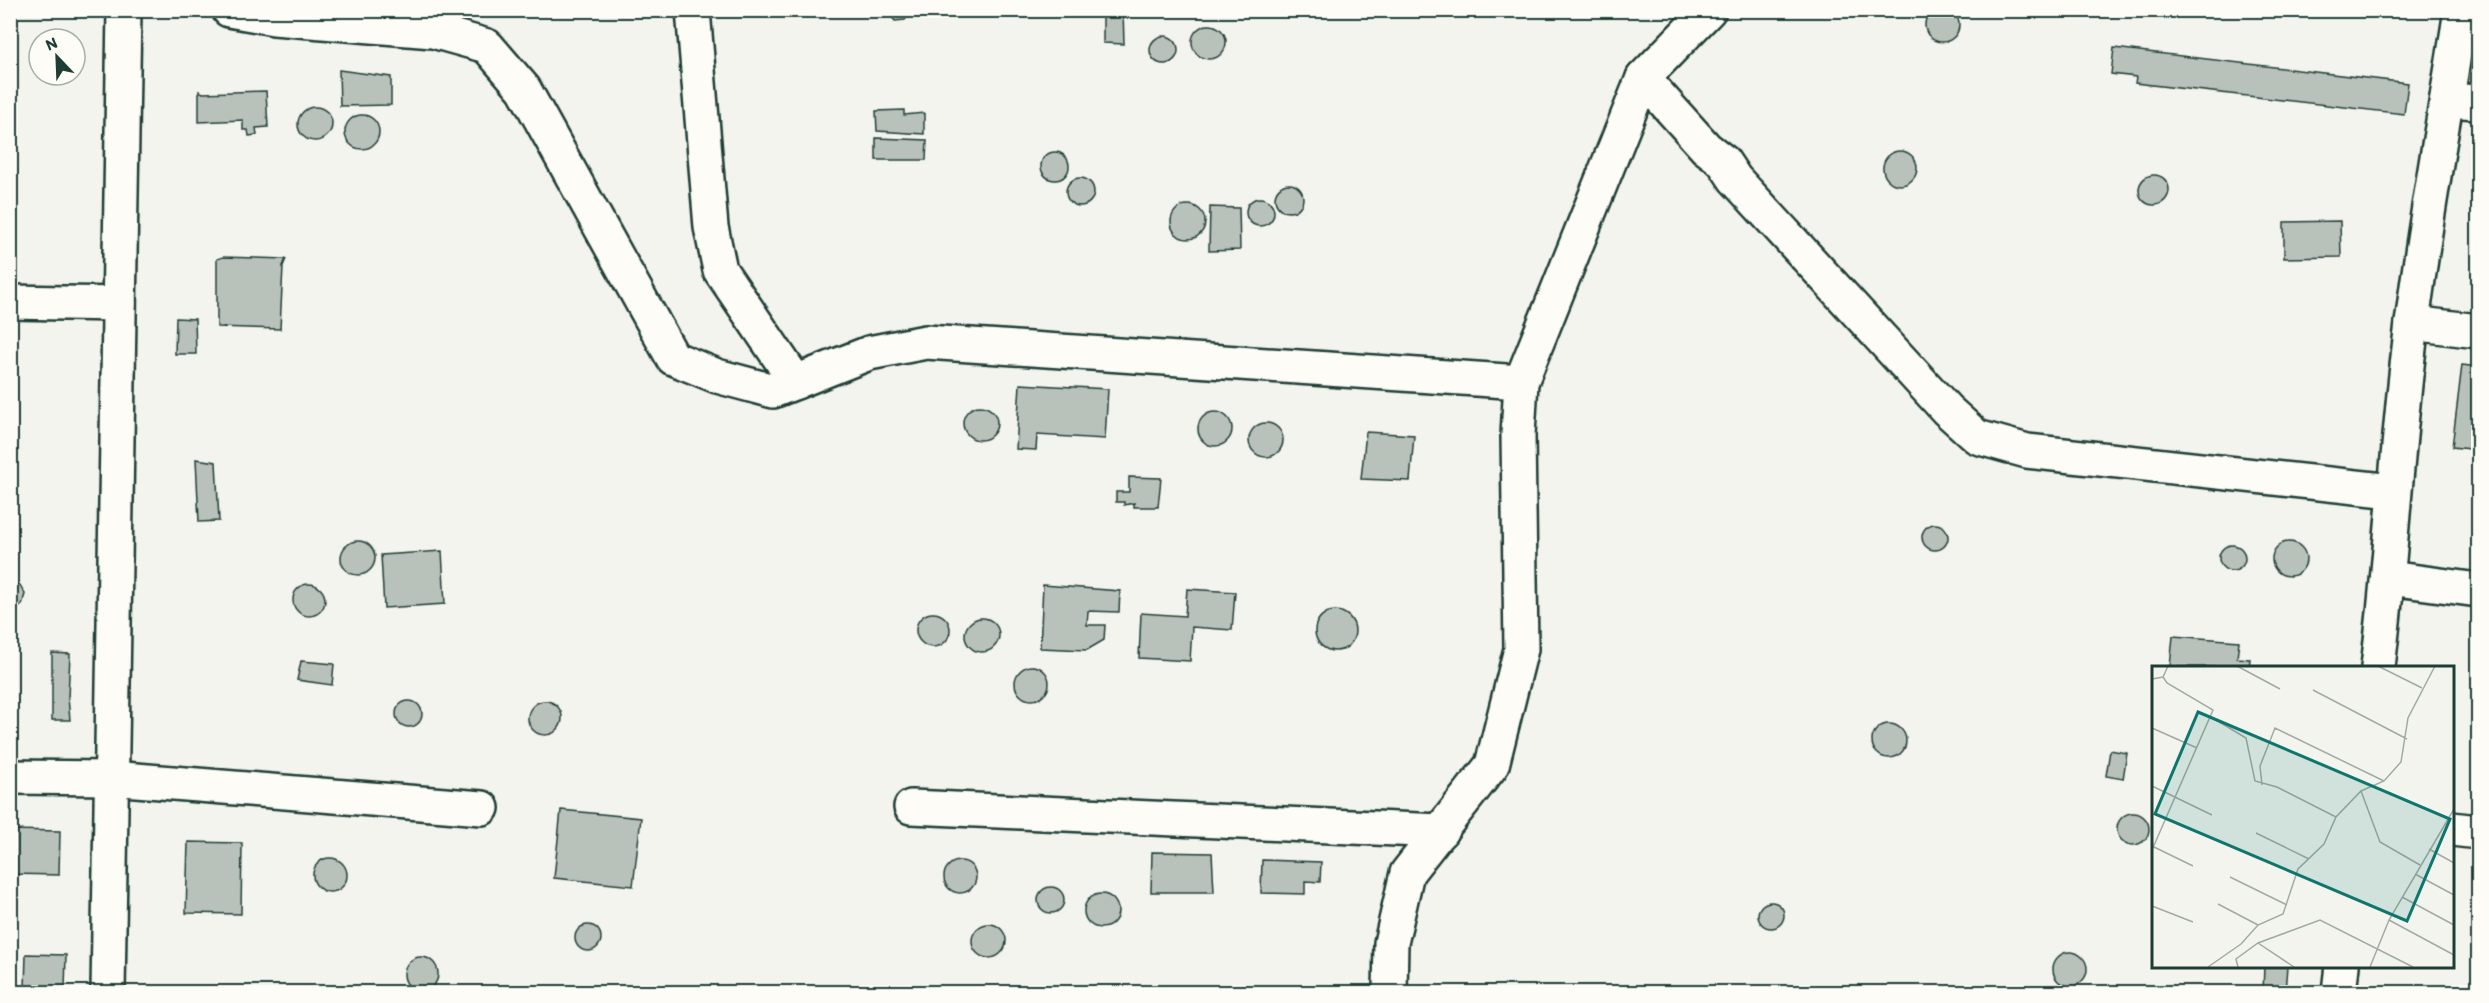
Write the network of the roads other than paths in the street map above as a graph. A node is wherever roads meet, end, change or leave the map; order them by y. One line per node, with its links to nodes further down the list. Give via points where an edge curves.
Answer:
1 (124, 10): 9 (street)
2 (229, 10): 12 (street, via 274,18 433,32 487,46 524,89 673,358 717,376 773,391)
3 (693, 10): 12 (street, via 711,227 720,270)
4 (1708, 10): 6 (street)
5 (2461, 10): 7 (street)
6 (1643, 78): 13 (street); 14 (street, via 1947,410 1977,437 2027,451)
7 (2463, 101): 10 (street)
8 (10, 302): 9 (street)
9 (119, 304): 19 (street)
10 (2412, 323): 11 (street); 14 (street)
11 (2478, 331)
12 (796, 382): 13 (street, via 869,353 926,342)
13 (1521, 382): 23 (street, via 1521,649 1492,765)
14 (2393, 491): 15 (street)
15 (2389, 578): 16 (street); 17 (street)
16 (2478, 590)
17 (2378, 666)
18 (10, 777): 19 (street)
19 (111, 778): 21 (street); 26 (street)
20 (911, 807): 23 (street)
21 (482, 808)
22 (2453, 829): 24 (street)
23 (1441, 831): 27 (street, via 1407,873 1390,943)
24 (2478, 832)
25 (2342, 967): 28 (street)
26 (108, 993)
27 (1390, 993)
28 (2339, 993)

